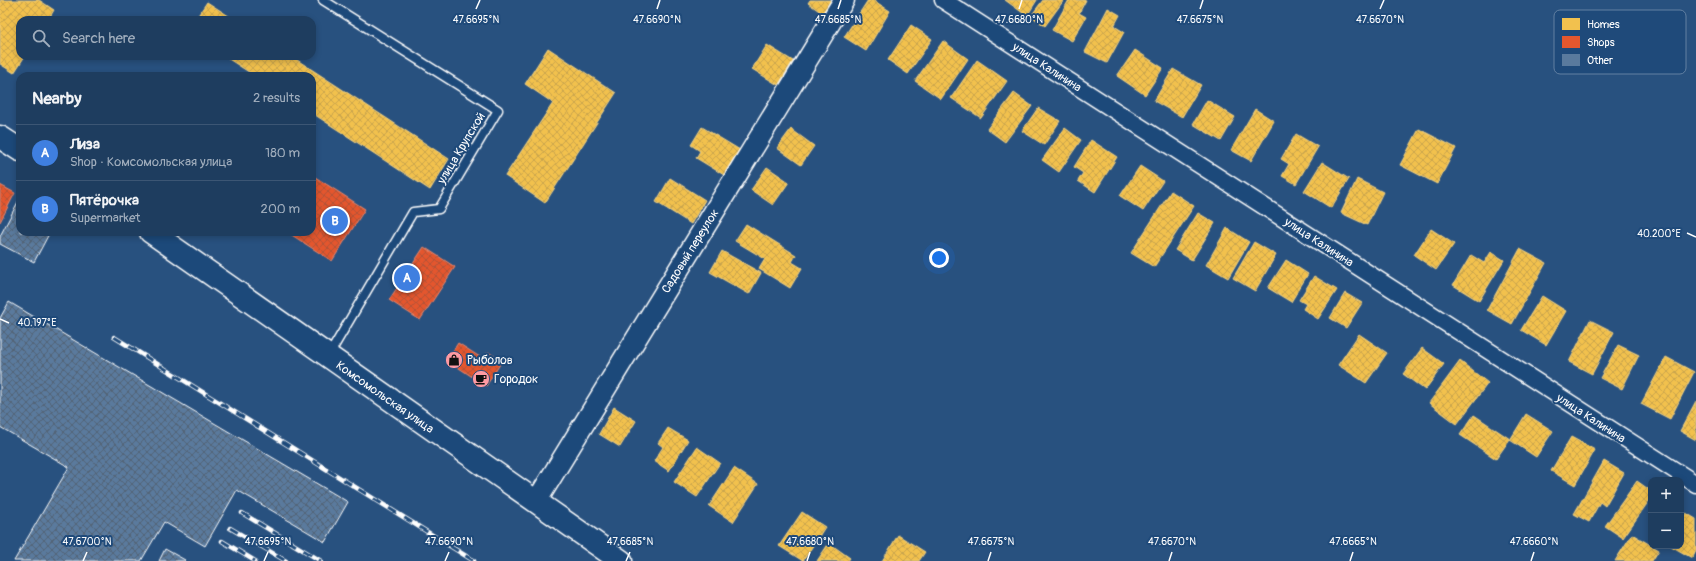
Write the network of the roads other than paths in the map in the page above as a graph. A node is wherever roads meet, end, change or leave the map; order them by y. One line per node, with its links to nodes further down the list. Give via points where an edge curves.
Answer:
1 (323, 0): 7 (lane, улица Крупской, via 498,110 439,209 413,212)
2 (844, 0): 9 (street, Садовый переулок)
3 (942, 0): 8 (street, улица Калинина)
4 (0, 137): 5 (main road)
5 (16, 147)
6 (157, 236): 7 (main road, Комсомольская улица)
7 (328, 357): 9 (main road, Комсомольская улица)
8 (1696, 484)
9 (536, 502): 10 (main road, Комсомольская улица)
10 (621, 561)

